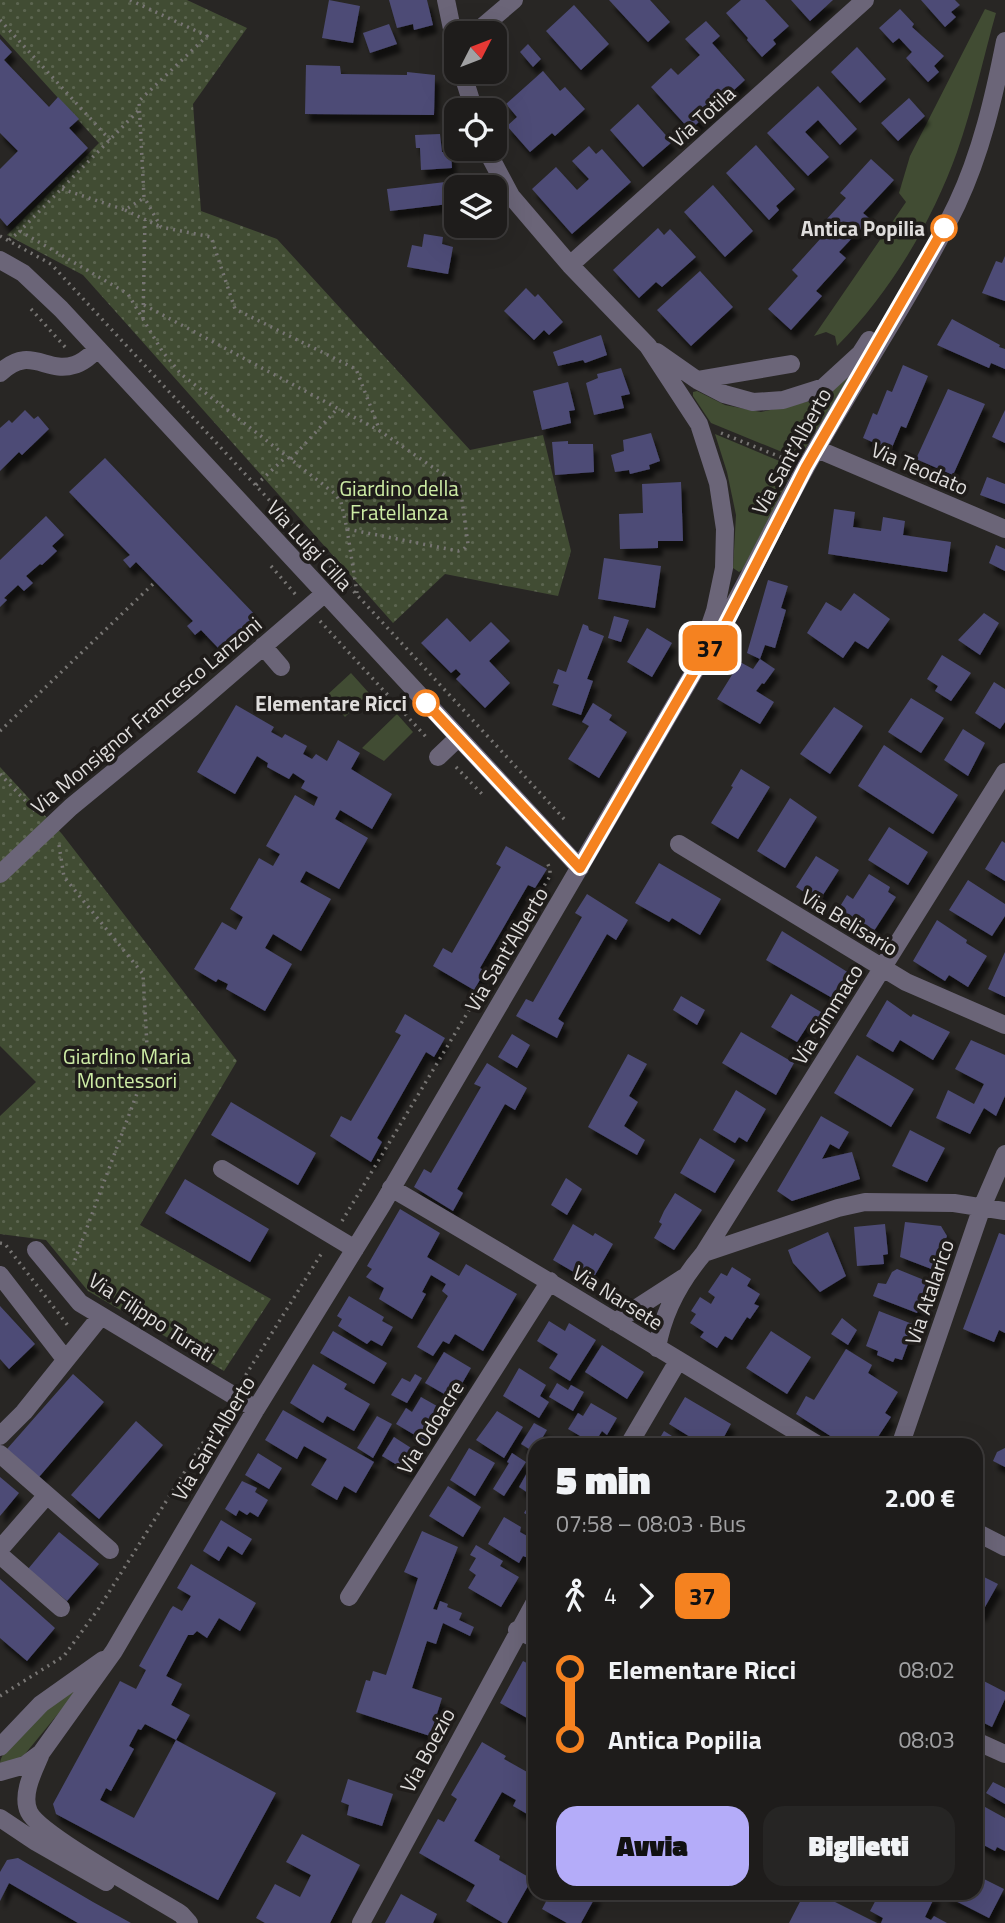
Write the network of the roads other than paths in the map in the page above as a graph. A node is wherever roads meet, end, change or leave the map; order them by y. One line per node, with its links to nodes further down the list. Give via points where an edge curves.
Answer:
1 (446, 0): 4 (street)
2 (514, 0): 5 (street)
3 (865, 0): 10 (street, Via Totila)
4 (450, 21)
5 (489, 21)
6 (1005, 41): 8 (street, Via Sant'Alberto, via 977,153)
7 (492, 161): 10 (street, Via Sant'Alberto, via 511,196)
8 (931, 252): 15 (street, Via Sant'Alberto, via 891,303 860,354 824,387 783,400 753,402); 16 (street, Via Sant'Alberto)
9 (0, 260): 12 (street, Via Luigi Cilla, via 23,273)
10 (570, 265): 11 (street, Via Sant'Alberto)
11 (648, 346): 15 (street, Via Sant'Alberto); 21 (street, Via Sant'Alberto, via 699,424 718,483 725,528 724,568 715,611)
12 (97, 349): 14 (street, via 79,363 64,367 22,360); 18 (street, Via Luigi Cilla)
13 (791, 364): 15 (street, Via Sant'Alberto)
14 (0, 373)
15 (697, 380)
16 (817, 449): 17 (street, Via Teodato); 21 (street, Via Sant'Alberto, via 724,627)
17 (1005, 529)
18 (324, 594): 19 (street, Via Monsignor Francesco Lanzoni); 22 (street, Via Luigi Cilla)
19 (263, 646): 20 (street); 27 (street, Via Monsignor Francesco Lanzoni)
20 (281, 667)
21 (694, 672): 26 (street, Via Sant'Alberto)
22 (458, 738): 23 (street); 26 (street, Via Luigi Cilla)
23 (440, 755)
24 (1005, 772): 28 (street, Via Simmaco)
25 (679, 844): 28 (street, Via Belisario)
26 (580, 868): 32 (street, Via Sant'Alberto)
27 (0, 874)
28 (883, 968): 29 (street, Via Belisario); 37 (street, Via Simmaco)
29 (1005, 1024)
30 (1005, 1154): 33 (street, Via Atalarico)
31 (222, 1169): 35 (street)
32 (391, 1188): 35 (street, Via Sant'Alberto); 40 (street, Via Narsete)
33 (982, 1207): 34 (street); 37 (street, via 865,1202); 50 (street, Via Atalarico)
34 (1005, 1211)
35 (355, 1249): 46 (street, Via Sant'Alberto)
36 (36, 1250): 41 (street, Via Filippo Turati, via 80,1303)
37 (704, 1253): 39 (street, Via Simmaco)
38 (0, 1275): 44 (street)
39 (683, 1278): 42 (street, Via Simmaco); 43 (street, Via Simmaco)
40 (550, 1281): 42 (street, Via Narsete); 58 (street, Via Odoacre)
41 (101, 1316): 44 (street); 46 (street, Via Filippo Turati)
42 (615, 1322): 43 (street, Via Narsete)
43 (657, 1348): 45 (street, Via Narsete)
44 (65, 1359): 47 (street)
45 (678, 1361): 48 (street); 49 (street, Via Narsete)
46 (256, 1409): 63 (street, Via Sant'Alberto)
47 (0, 1436)
48 (633, 1438)
49 (807, 1438)
50 (903, 1438)
51 (0, 1454): 52 (street)
52 (47, 1495): 55 (street); 56 (street)
53 (983, 1536): 54 (street)
54 (1005, 1547)
55 (0, 1549)
56 (110, 1550)
57 (0, 1555): 59 (street)
58 (349, 1597)
59 (61, 1608)
60 (528, 1613): 61 (street, Via Boezio)
61 (517, 1630): 62 (street); 72 (street, Via Boezio)
62 (528, 1635)
63 (114, 1651): 65 (street, Via Sant'Alberto, via 41,1704); 66 (street, Via Sant'Alberto)
64 (983, 1744): 67 (street)
65 (0, 1746)
66 (41, 1753): 68 (street, Via Sant'Alberto, via 25,1765); 71 (street, via 26,1798 36,1823)
67 (1005, 1755)
68 (0, 1772)
69 (1, 1820): 70 (street)
70 (180, 1923)
71 (189, 1923)
72 (361, 1923)

